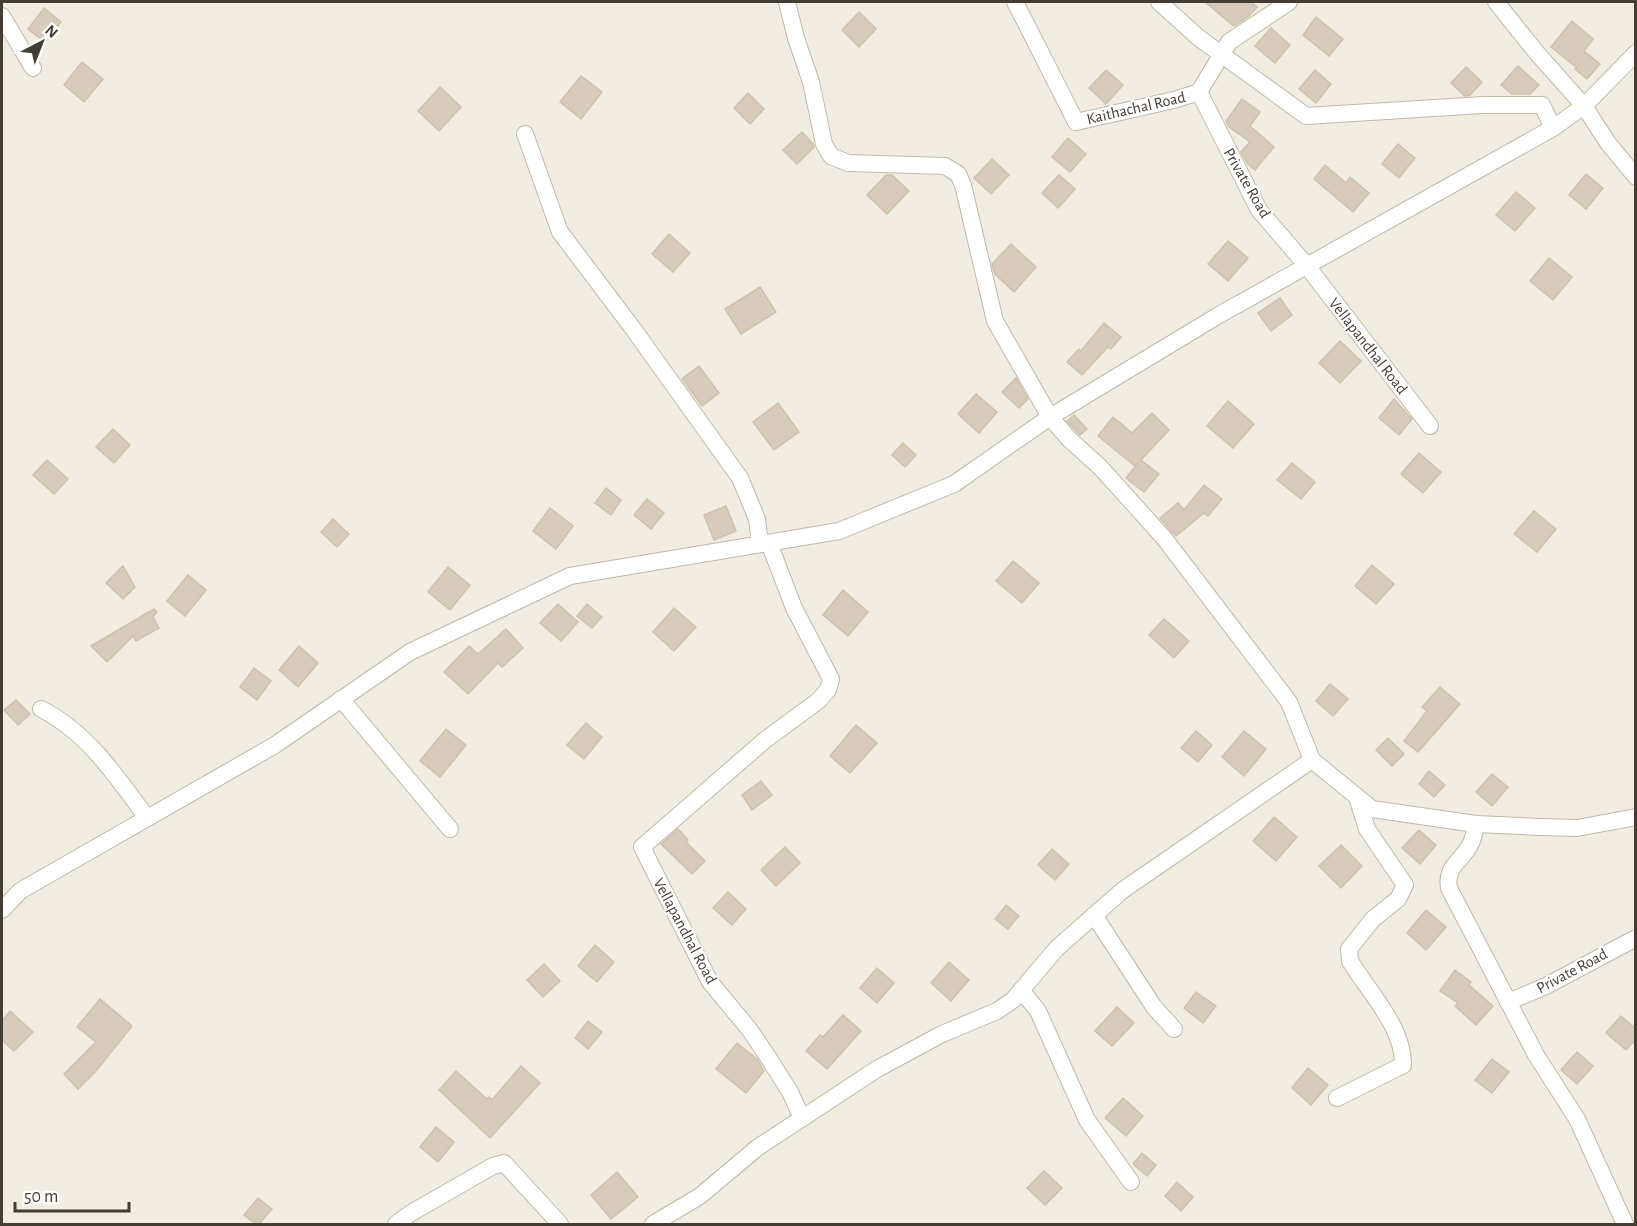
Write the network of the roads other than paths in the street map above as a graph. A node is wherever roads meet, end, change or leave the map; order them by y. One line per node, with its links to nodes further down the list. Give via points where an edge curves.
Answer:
1 (787, 2): 16 (street, via 811,82 824,144 831,156 848,163 945,166 958,174 996,321)
2 (1015, 2): 10 (street, Kaithachal Road, via 1076,122)
3 (1159, 2): 8 (street)
4 (1289, 2): 8 (street, Kaithachal Road, via 1229,42)
5 (1496, 2): 11 (street)
6 (2, 16): 9 (street)
7 (1635, 53): 11 (street)
8 (1222, 54): 10 (street, Kaithachal Road); 12 (street, via 1306,116 1542,105)
9 (33, 68)
10 (1199, 92): 15 (street, Private Road, via 1259,210)
11 (1584, 106): 12 (street); 14 (street)
12 (1553, 128): 15 (street)
13 (525, 134): 18 (street, via 560,232 740,478 757,519 759,536)
14 (1635, 177)
15 (1307, 266): 16 (street); 17 (street, Vellapandhal Road)
16 (1050, 417): 18 (street, via 954,484 839,531); 21 (street, via 1164,538 1289,702)
17 (1430, 426)
18 (766, 543): 19 (street, via 570,576 410,652); 34 (street, Vellapandhal Road, via 831,679 828,690 642,847 710,982 766,1054)
19 (341, 699): 24 (street, via 275,745); 26 (street)
20 (41, 709): 24 (street, via 57,717 86,743 120,780)
21 (1312, 760): 22 (street); 28 (street)
22 (1357, 797): 25 (street, via 1372,809); 33 (street, via 1367,829 1405,885 1398,899 1373,919 1349,949 1350,961 1398,1034 1404,1053 1403,1065)
23 (1635, 816): 25 (street, via 1577,828)
24 (147, 818): 27 (street, via 20,891)
25 (1476, 824): 31 (street, via 1471,844 1447,878 1462,916)
26 (450, 829)
27 (2, 910)
28 (1094, 915): 30 (street, via 1057,948); 32 (street, via 1154,1007)
29 (1635, 938): 31 (street, Private Road)
30 (1021, 990): 34 (street, via 997,1011 942,1034 877,1069); 35 (street, via 1038,1011 1087,1120)
31 (1508, 1002): 39 (street, via 1577,1119)
32 (1174, 1029)
33 (1337, 1098)
34 (802, 1118): 38 (street, via 757,1148 700,1196)
35 (1131, 1182)
36 (396, 1224): 37 (street, via 492,1166 504,1163)
37 (560, 1224)
38 (653, 1224)
39 (1624, 1224)

